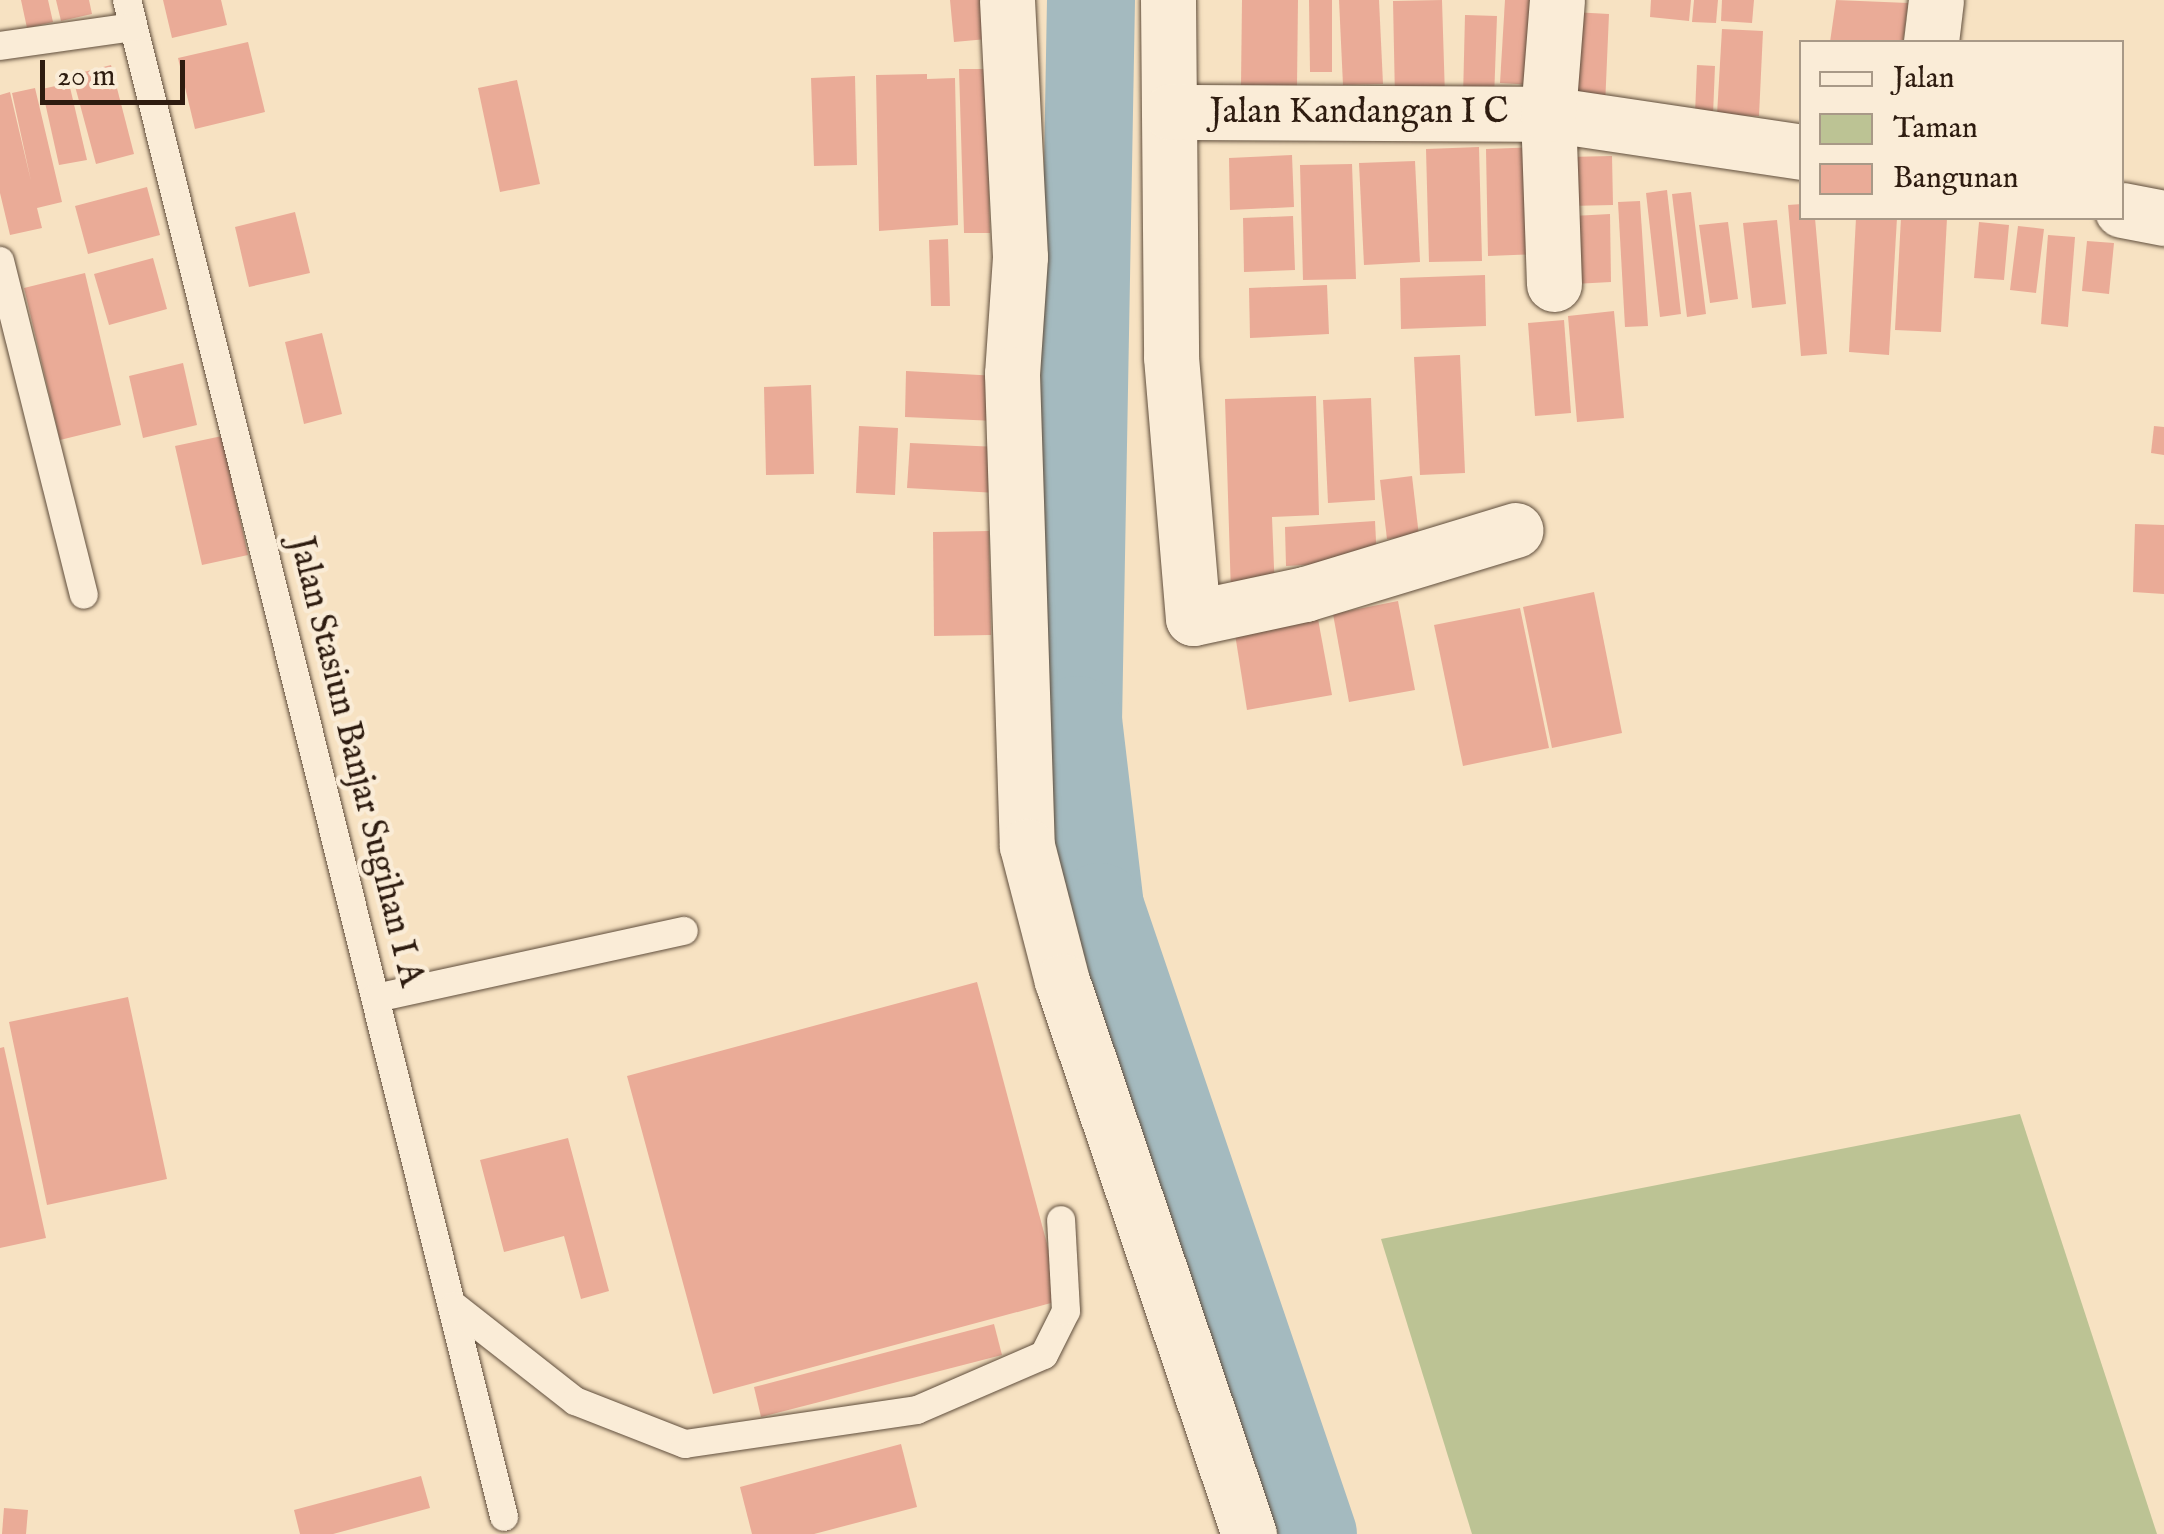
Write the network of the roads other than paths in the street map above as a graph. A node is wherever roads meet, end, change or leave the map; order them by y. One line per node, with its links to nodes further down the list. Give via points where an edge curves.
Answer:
1 (1007, 0): 22 (street, via 1020,257 1012,374 1027,846 1062,981)
2 (1168, 0): 8 (street)
3 (1557, 0): 9 (street)
4 (1936, 0): 6 (street)
5 (130, 14): 7 (lane, Jalan Stasiun Banjar Sugihan I A); 18 (lane, Jalan Stasiun Banjar Sugihan I A)
6 (1931, 40)
7 (0, 46)
8 (1170, 112): 9 (street, Jalan Kandangan I C); 15 (street, via 1171,358 1194,618 1306,594)
9 (1548, 114): 10 (street, Jalan Kandangan I C); 14 (street)
10 (1799, 152)
11 (2124, 210): 12 (street)
12 (2164, 218)
13 (0, 262): 16 (lane)
14 (1554, 284)
15 (1515, 530)
16 (84, 595)
17 (684, 930): 18 (lane)
18 (376, 998): 20 (lane, Jalan Stasiun Banjar Sugihan I A)
19 (1060, 1220): 20 (lane, via 1066,1311 1044,1355 917,1410 686,1444 576,1401)
20 (454, 1306): 21 (lane, Jalan Stasiun Banjar Sugihan I A)
21 (504, 1516)
22 (1250, 1534)

